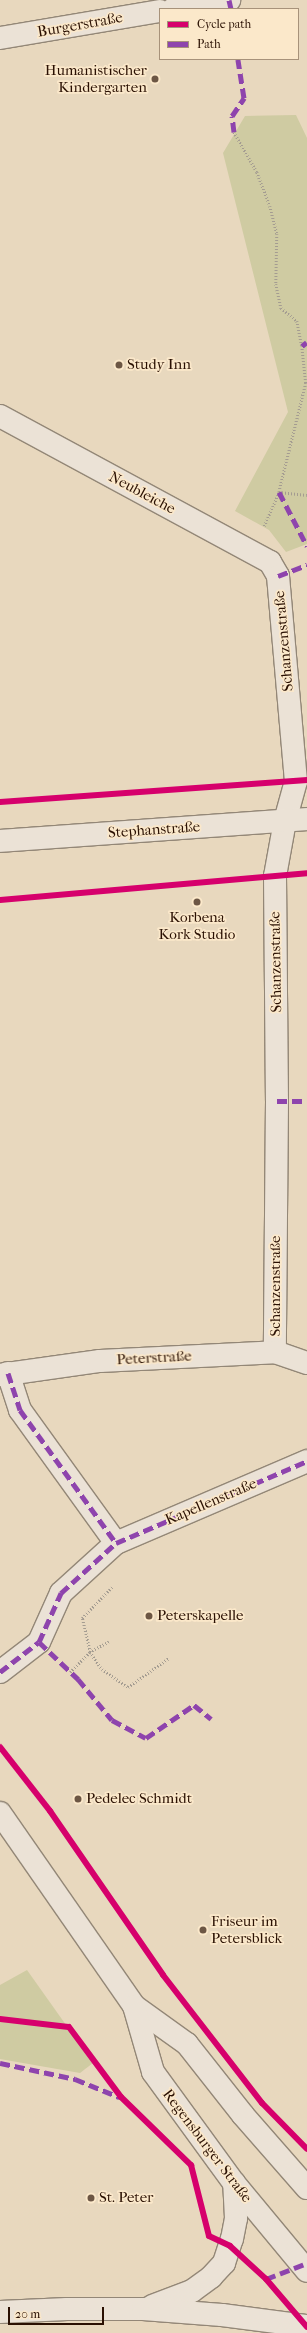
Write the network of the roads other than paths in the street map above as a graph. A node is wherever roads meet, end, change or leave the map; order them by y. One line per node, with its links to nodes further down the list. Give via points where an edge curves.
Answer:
1 (229, 0): 2 (street)
2 (180, 8)
3 (159, 11): 4 (street, Burgerstraße)
4 (0, 38)
5 (0, 416): 6 (street, Neubleiche, via 270,562)
6 (278, 576): 8 (street, Schanzenstraße, via 296,781)
7 (307, 819): 8 (street, Stephanstraße)
8 (285, 821): 9 (street, Stephanstraße); 10 (street, Schanzenstraße, via 275,876)
9 (0, 841)
10 (275, 1352): 11 (street, Peterstraße); 12 (street, Peterstraße, via 100,1361)
11 (307, 1363)
12 (4, 1374): 14 (street, via 20,1410)
13 (307, 1461): 14 (street, Kapellenstraße)
14 (116, 1543): 15 (street, Kapellenstraße, via 61,1593 39,1642)
15 (0, 1672)
16 (0, 1813): 17 (street, Regensburger Straße)
17 (134, 2006): 18 (street, Regensburger Straße, via 152,2072); 19 (street, Regensburger Straße, via 187,2044 243,2115)
18 (234, 2183): 20 (street, Regensburger Straße); 21 (street, via 236,2218 224,2263 192,2291)
19 (307, 2188)
20 (307, 2271)
21 (143, 2309): 22 (street); 23 (street, via 222,2315)
22 (0, 2312)
23 (307, 2326)

